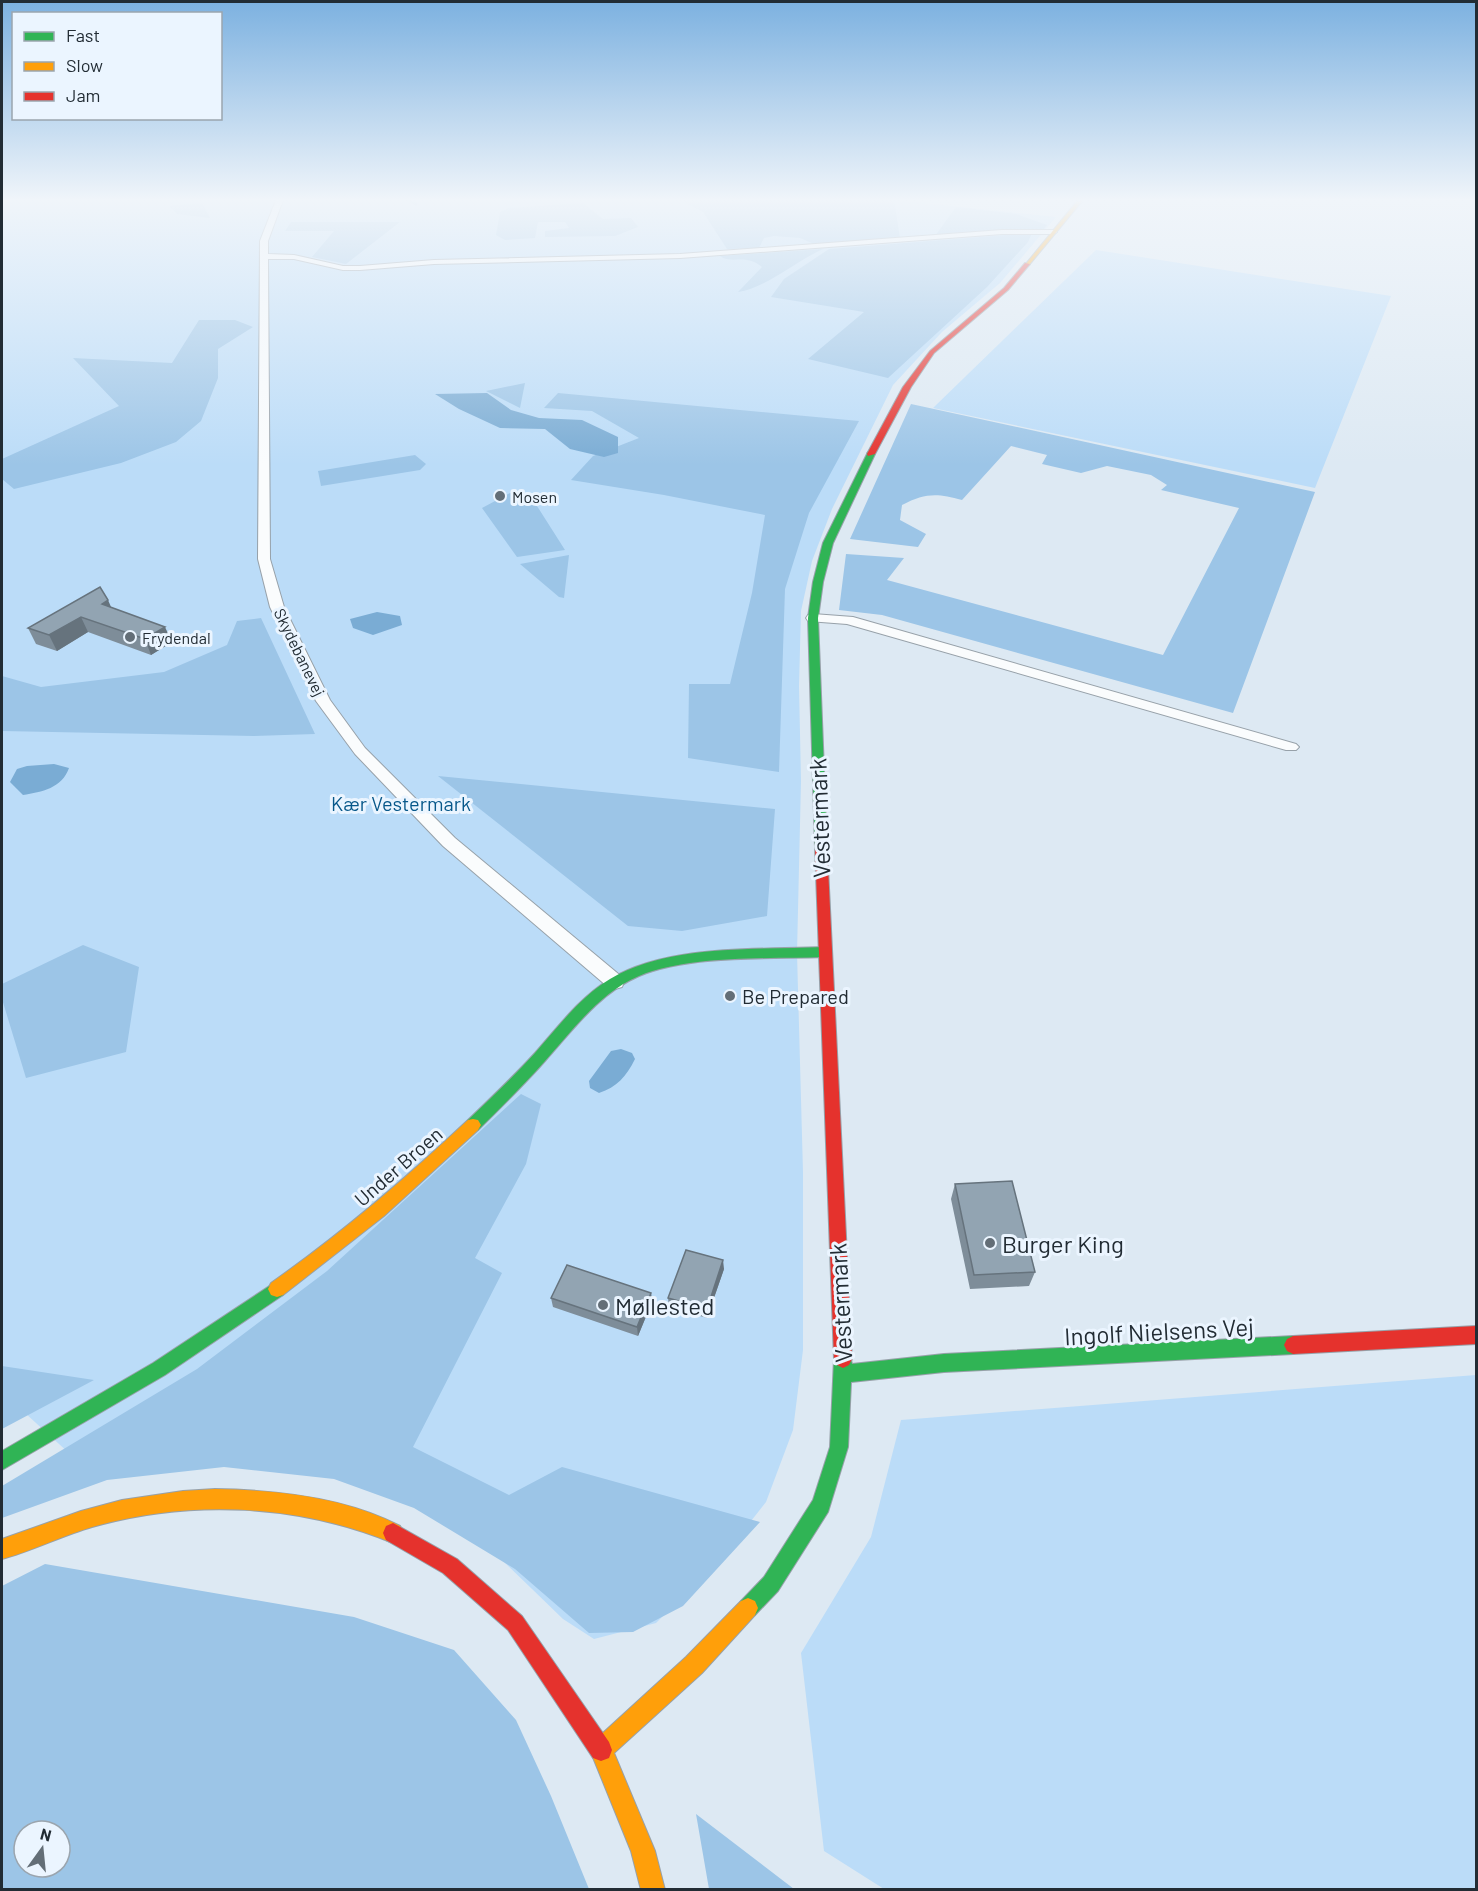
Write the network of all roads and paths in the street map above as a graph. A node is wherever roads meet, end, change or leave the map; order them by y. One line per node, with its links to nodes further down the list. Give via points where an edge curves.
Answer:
1 (264, 288): 6 (street, Skydebanevej, via 264,560 277,607 323,701 360,751 449,842)
2 (1007, 288): 3 (main road, Vestermark, via 932,352 886,422 828,543)
3 (813, 618): 4 (street, via 848,620); 5 (main road, Vestermark)
4 (1291, 747)
5 (824, 952): 6 (main road, Under Broen, via 660,964); 8 (main road, Vestermark)
6 (615, 982): 9 (main road, Under Broen, via 582,1010 518,1082 442,1155 321,1259 159,1369)
7 (1476, 1335): 8 (main road, Ingolf Nielsens Vej, via 944,1363)
8 (844, 1374): 11 (main road, Vestermark, via 839,1448 821,1505 771,1584 694,1665)
9 (2, 1461)
10 (2, 1551): 11 (main road, via 94,1516 165,1503 235,1499 305,1505 381,1526 450,1566 515,1623)
11 (601, 1750): 12 (main road, via 644,1851)
12 (653, 1890)

